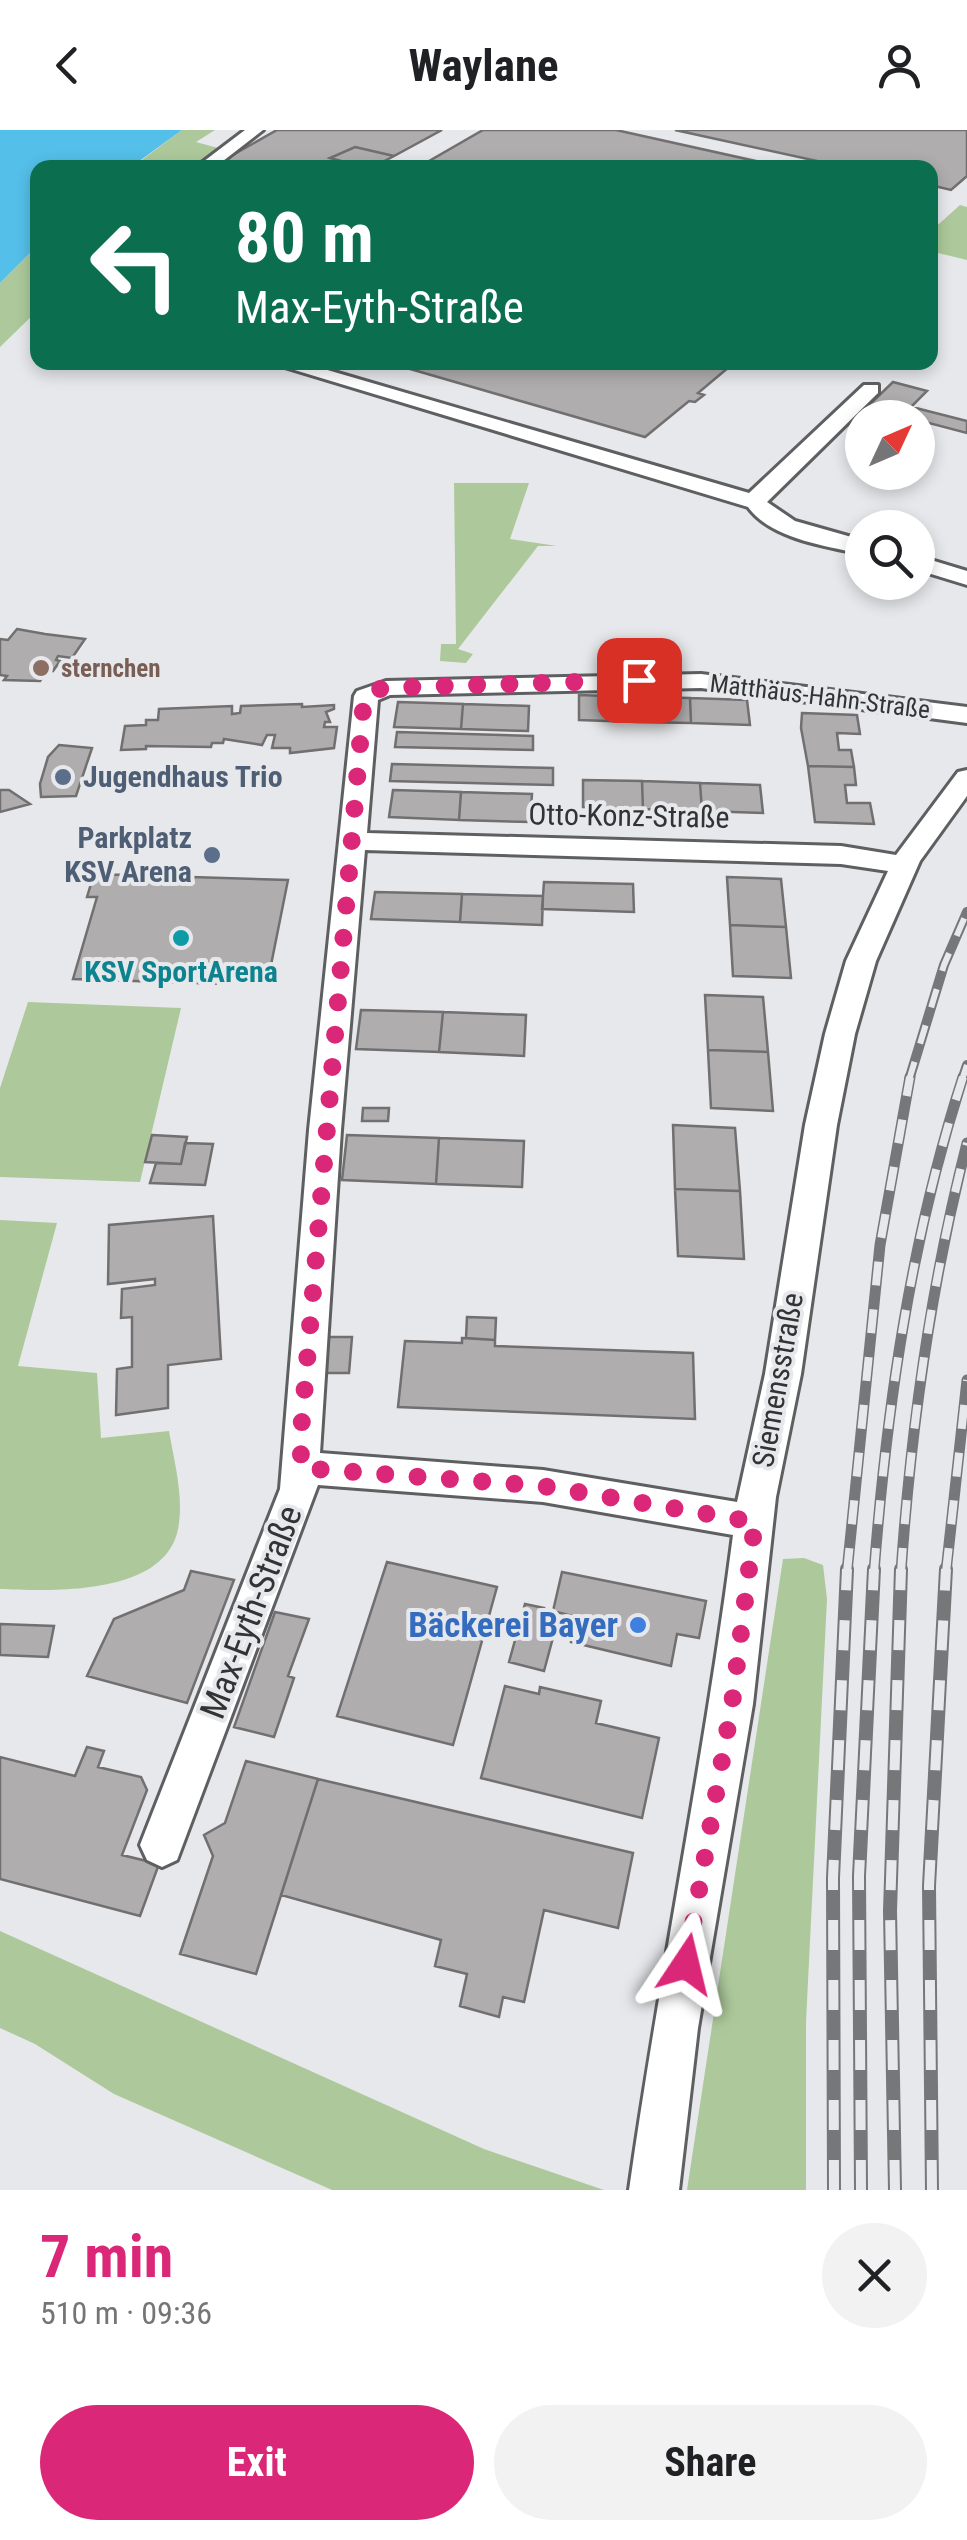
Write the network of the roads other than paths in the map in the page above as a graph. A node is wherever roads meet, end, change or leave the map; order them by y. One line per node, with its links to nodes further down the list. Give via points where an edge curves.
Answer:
1 (255, 130): 2 (street)
2 (213, 160)
3 (304, 370): 5 (street)
4 (871, 389): 5 (street, via 760,494)
5 (758, 507): 6 (street, via 780,523)
6 (845, 542)
7 (935, 568): 8 (street)
8 (967, 578)
9 (967, 715): 11 (street, Matthäus-Hahn-Straße, via 701,681 373,690 363,703)
10 (967, 778): 12 (street, Siemensstraße)
11 (352, 841): 12 (street, Otto-Konz-Straße, via 842,855); 13 (street)
12 (904, 866): 14 (street, Siemensstraße, via 861,961 840,1034)
13 (302, 1468): 14 (street, Max-Eyth-Straße, via 543,1486); 15 (street, Max-Eyth-Straße, via 297,1496)
14 (755, 1522): 16 (street, Siemensstraße)
15 (162, 1846)
16 (654, 2190)

